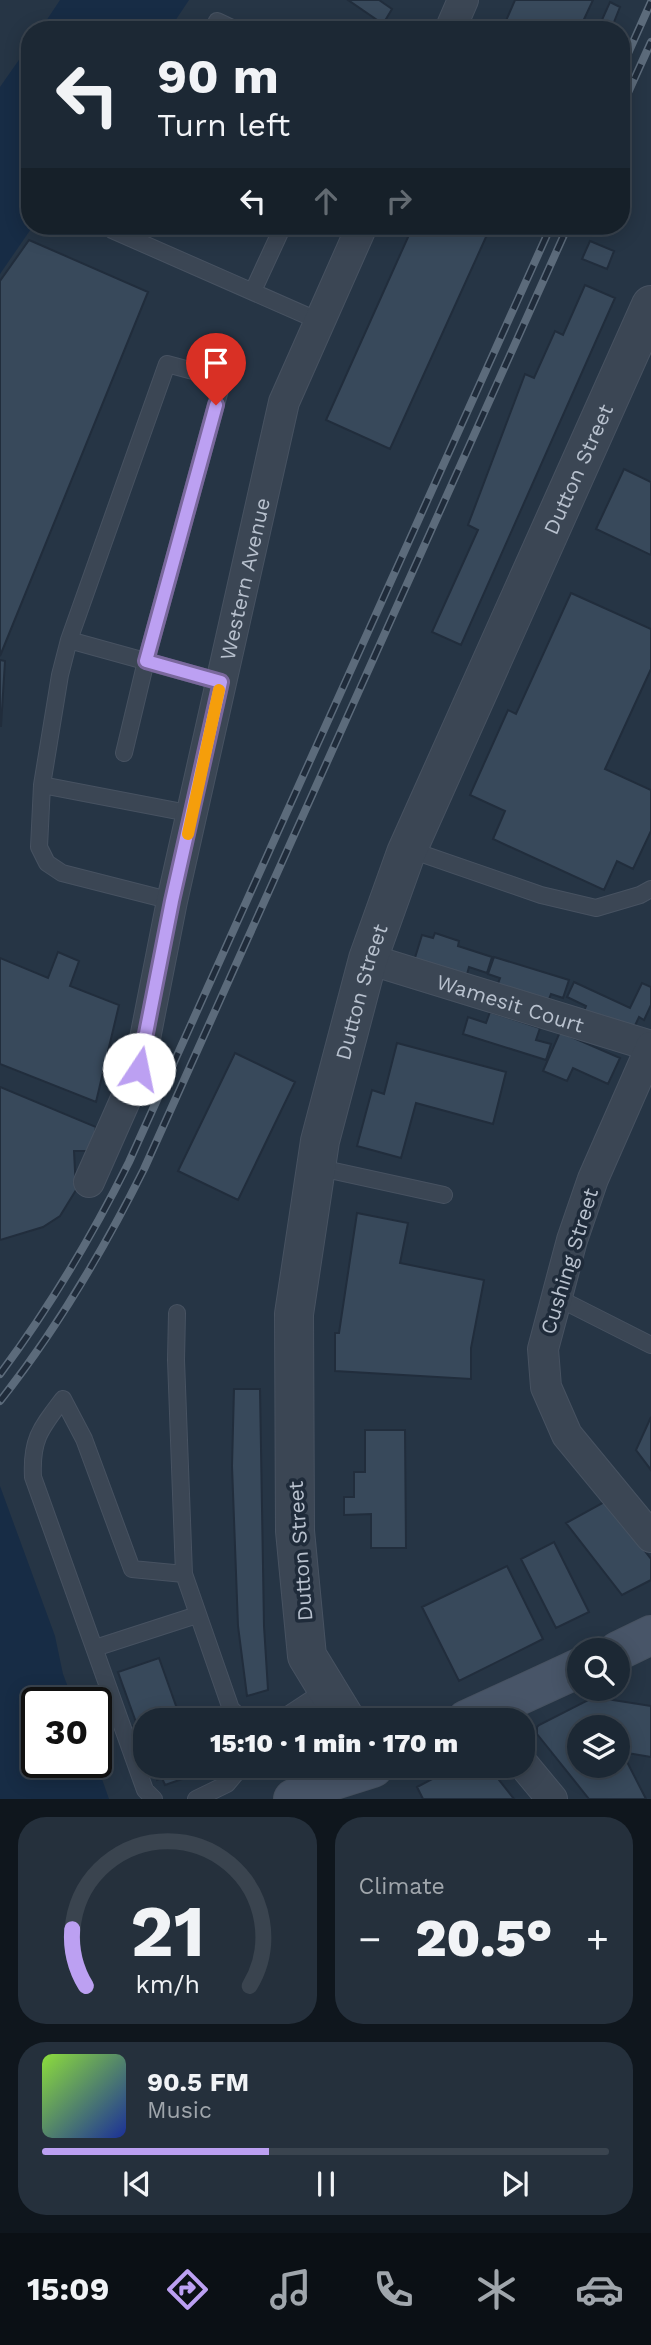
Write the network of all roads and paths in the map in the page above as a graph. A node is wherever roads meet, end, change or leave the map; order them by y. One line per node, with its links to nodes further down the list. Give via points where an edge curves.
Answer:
1 (463, 0): 2 (street)
2 (454, 21)
3 (129, 235): 6 (lane)
4 (279, 235): 6 (lane)
5 (358, 235): 8 (street, Western Avenue)
6 (253, 291): 8 (lane)
7 (650, 305): 15 (street, Dutton Street)
8 (320, 321): 11 (street, Western Avenue, via 284,402)
9 (69, 640): 10 (lane); 10 (lane, via 167,364 223,379); 13 (lane)
10 (146, 661): 11 (lane); 12 (lane)
11 (221, 682): 14 (street, Western Avenue)
12 (124, 753)
13 (42, 785): 14 (lane); 17 (lane, via 39,847 47,863 62,873)
14 (193, 814): 17 (street, Western Avenue)
15 (408, 849): 16 (lane, via 541,895 596,908); 18 (street, Dutton Street)
16 (651, 889)
17 (172, 901): 21 (street, Western Avenue, via 139,1069)
18 (368, 959): 19 (street, Wamesit Court); 20 (street, Dutton Street)
19 (651, 1046): 23 (street, Cushing Street, via 593,1179)
20 (316, 1167): 22 (lane); 33 (street, Dutton Street, via 294,1314 295,1531 307,1656)
21 (89, 1182)
22 (443, 1195)
23 (556, 1297): 25 (lane); 26 (street, Cushing Street, via 543,1349 546,1387 567,1435)
24 (177, 1313): 27 (lane)
25 (651, 1345)
26 (651, 1536)
27 (184, 1574): 28 (lane); 31 (lane, via 131,1569 83,1439 63,1399 36,1438 33,1477)
28 (197, 1615): 31 (lane); 34 (lane)
29 (651, 1636): 30 (main road)
30 (630, 1646)
31 (95, 1648): 40 (lane, via 145,1790)
32 (567, 1674): 35 (main road)
33 (337, 1704)
34 (231, 1708)
35 (500, 1708)
36 (232, 1778): 41 (lane)
37 (340, 1778): 42 (main road)
38 (362, 1778): 43 (main road)
39 (535, 1778): 44 (street)
40 (154, 1799)
41 (196, 1799)
42 (292, 1799)
43 (338, 1799)
44 (552, 1799)

